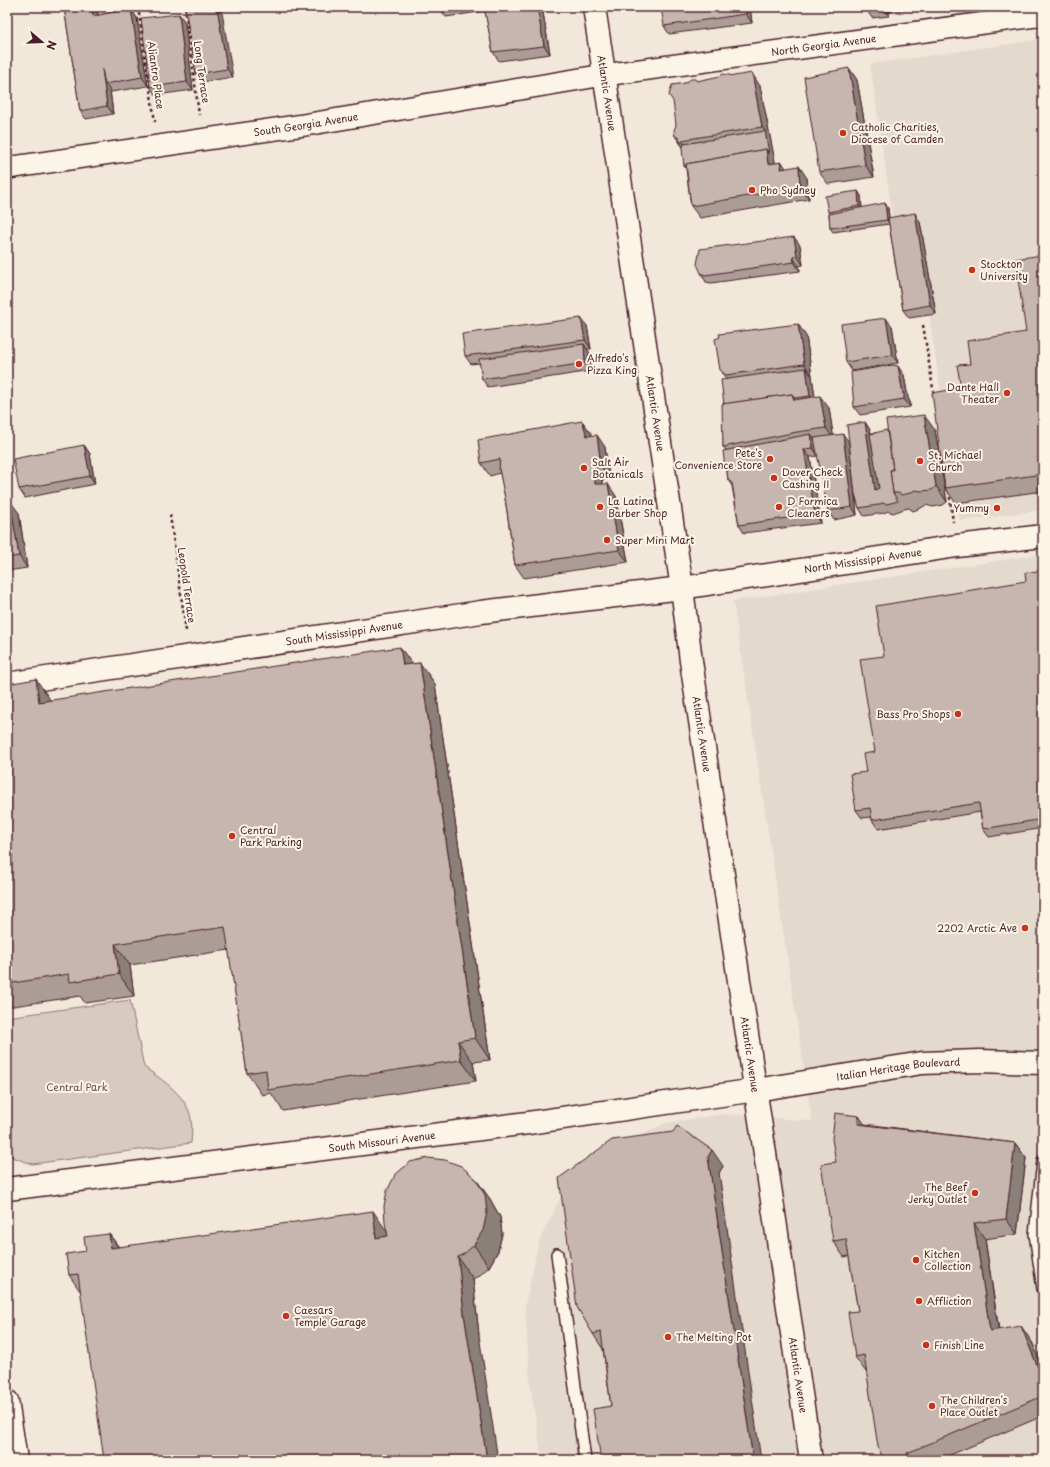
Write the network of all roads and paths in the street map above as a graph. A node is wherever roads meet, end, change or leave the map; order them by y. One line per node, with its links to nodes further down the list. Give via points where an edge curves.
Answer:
1 (138, 7): 7 (path, Aliantro Place)
2 (185, 7): 6 (path, Long Terrace)
3 (594, 7): 5 (main road, Atlantic Avenue)
4 (1043, 15): 5 (street, North Georgia Avenue)
5 (604, 75): 6 (street, South Georgia Avenue); 15 (main road, Atlantic Avenue)
6 (203, 140): 7 (street, South Georgia Avenue)
7 (158, 146): 8 (street, South Georgia Avenue)
8 (7, 168)
9 (923, 325): 10 (path)
10 (934, 396)
11 (948, 491): 14 (path)
12 (170, 514): 16 (path, Leopold Terrace)
13 (1043, 536): 14 (main road, North Mississippi Avenue)
14 (957, 546): 15 (main road, North Mississippi Avenue)
15 (682, 588): 16 (main road, South Mississippi Avenue, via 481,612); 19 (main road, Atlantic Avenue)
16 (189, 657): 17 (main road, South Mississippi Avenue)
17 (7, 684)
18 (1043, 1063): 19 (main road, Italian Heritage Boulevard, via 922,1063)
19 (756, 1090): 21 (main road, South Missouri Avenue, via 528,1123); 27 (main road, Atlantic Avenue)
20 (1043, 1161): 23 (lane, via 1035,1234)
21 (7, 1189)
22 (557, 1254): 26 (lane)
23 (1043, 1289)
24 (7, 1401): 25 (main road)
25 (16, 1460)
26 (585, 1460)
27 (811, 1460)

